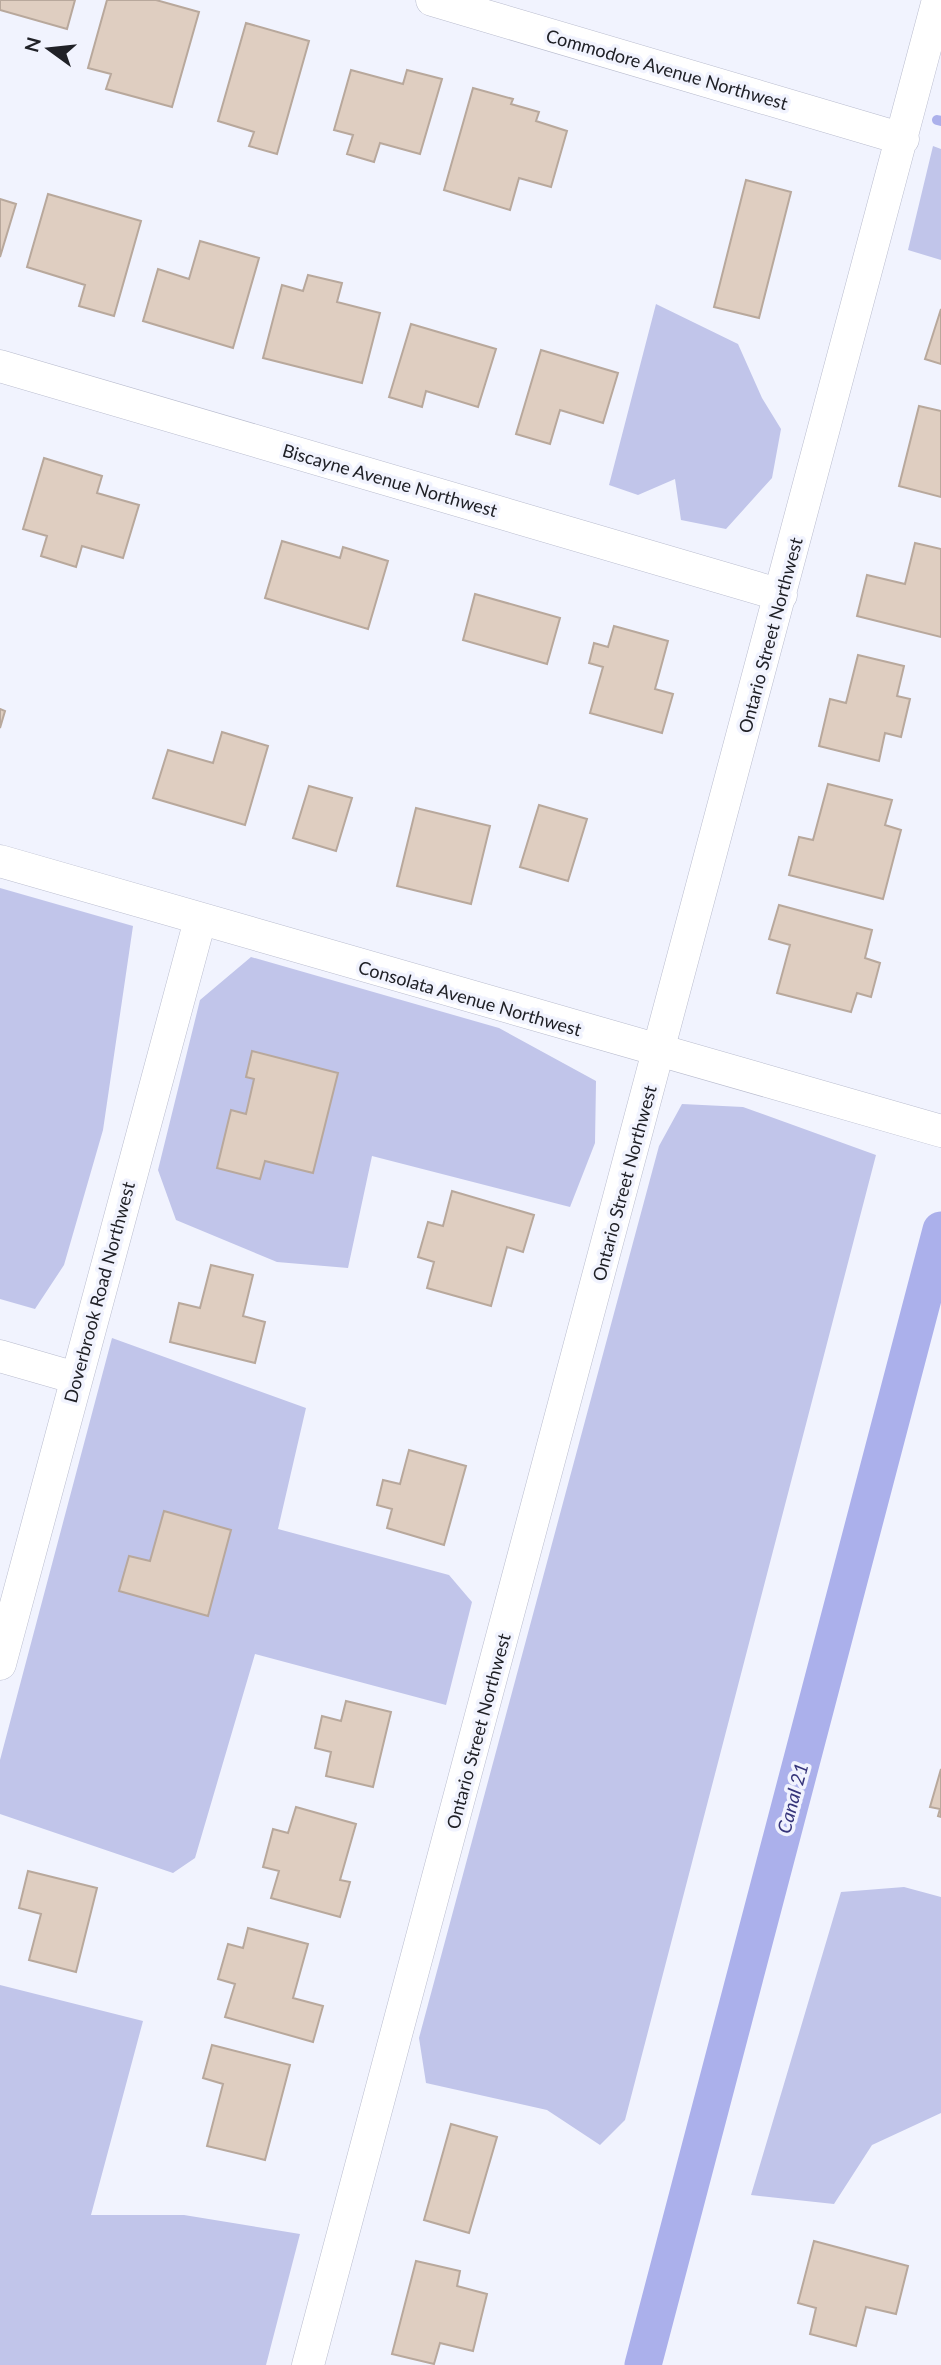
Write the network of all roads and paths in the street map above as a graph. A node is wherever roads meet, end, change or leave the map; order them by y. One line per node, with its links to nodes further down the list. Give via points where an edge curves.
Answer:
1 (432, 0): 3 (street, Commodore Avenue Northwest)
2 (938, 0): 3 (street, Ontario Street Northwest)
3 (903, 139): 5 (street, Ontario Street Northwest)
4 (0, 366): 5 (street, Biscayne Avenue Northwest)
5 (781, 595): 8 (street, Ontario Street Northwest)
6 (0, 861): 7 (street, Consolata Avenue Northwest)
7 (200, 920): 8 (street, Consolata Avenue Northwest); 11 (street, Doverbrook Road Northwest)
8 (659, 1052): 9 (street, Consolata Avenue Northwest); 13 (street, Ontario Street Northwest)
9 (941, 1131)
10 (0, 1356): 11 (street)
11 (76, 1378): 12 (street, Doverbrook Road Northwest)
12 (0, 1664)
13 (308, 2365)

